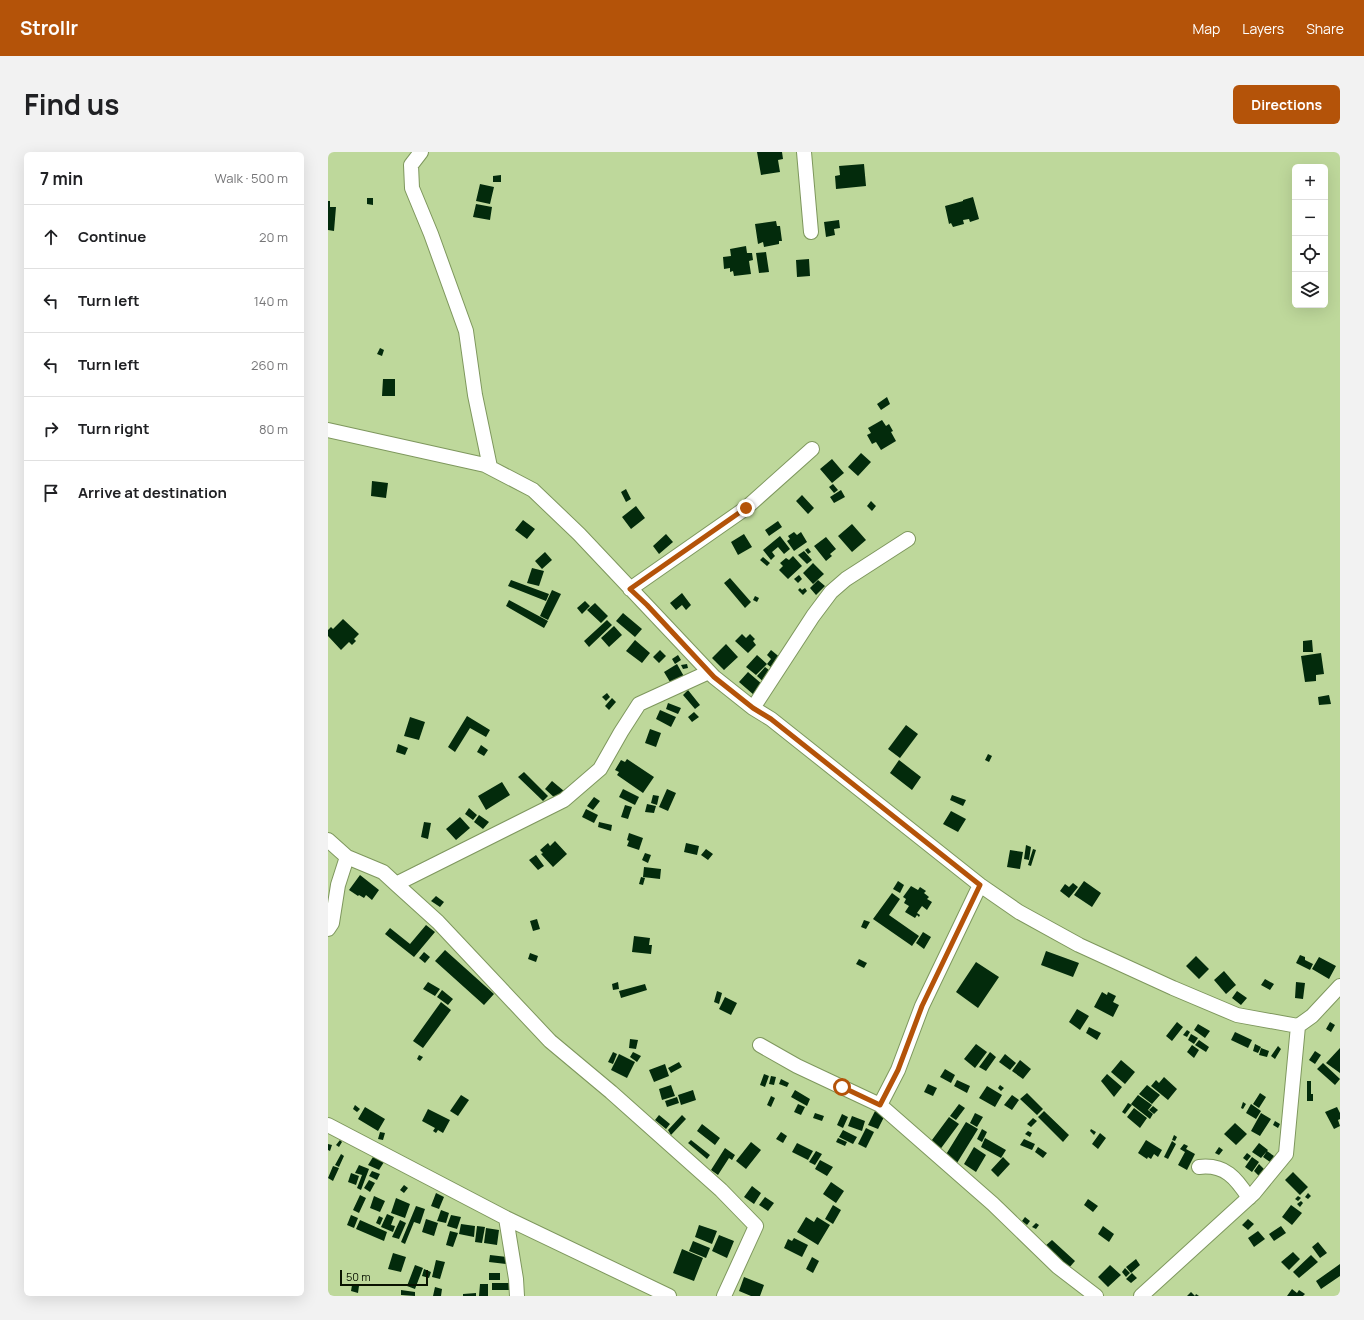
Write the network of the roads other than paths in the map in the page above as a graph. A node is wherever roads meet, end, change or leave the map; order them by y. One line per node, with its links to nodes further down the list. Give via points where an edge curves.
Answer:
1 (421, 152): 6 (street, via 411,165 412,188 466,331 475,395)
2 (804, 152): 3 (street)
3 (811, 232)
4 (328, 430): 6 (street)
5 (812, 449): 8 (street, via 746,508)
6 (490, 467): 8 (street, via 533,490 579,534)
7 (908, 539): 10 (street, via 831,592)
8 (630, 589): 9 (street)
9 (709, 672): 10 (street); 13 (street, via 639,704 600,770 564,800)
10 (753, 708): 14 (street, via 771,719)
11 (328, 840): 12 (street)
12 (347, 857): 13 (street, via 383,872); 15 (street, via 338,885 332,923)
13 (396, 884): 26 (street, via 438,922 550,1041 722,1190 756,1226)
14 (980, 885): 17 (street, via 1019,912 1080,945 1173,988 1237,1015); 19 (street, via 922,1006 898,1070)
15 (328, 929)
16 (1340, 986): 17 (street, via 1312,1016)
17 (1298, 1026): 22 (street, via 1286,1154)
18 (760, 1045): 19 (street, via 797,1066)
19 (880, 1105): 27 (street, via 994,1204 1058,1267)
20 (328, 1125): 23 (street)
21 (1200, 1167): 22 (street, via 1210,1166 1228,1172)
22 (1249, 1198): 28 (street)
23 (506, 1218): 24 (street); 25 (street)
24 (517, 1296)
25 (669, 1296)
26 (724, 1296)
27 (1096, 1296)
28 (1141, 1296)

